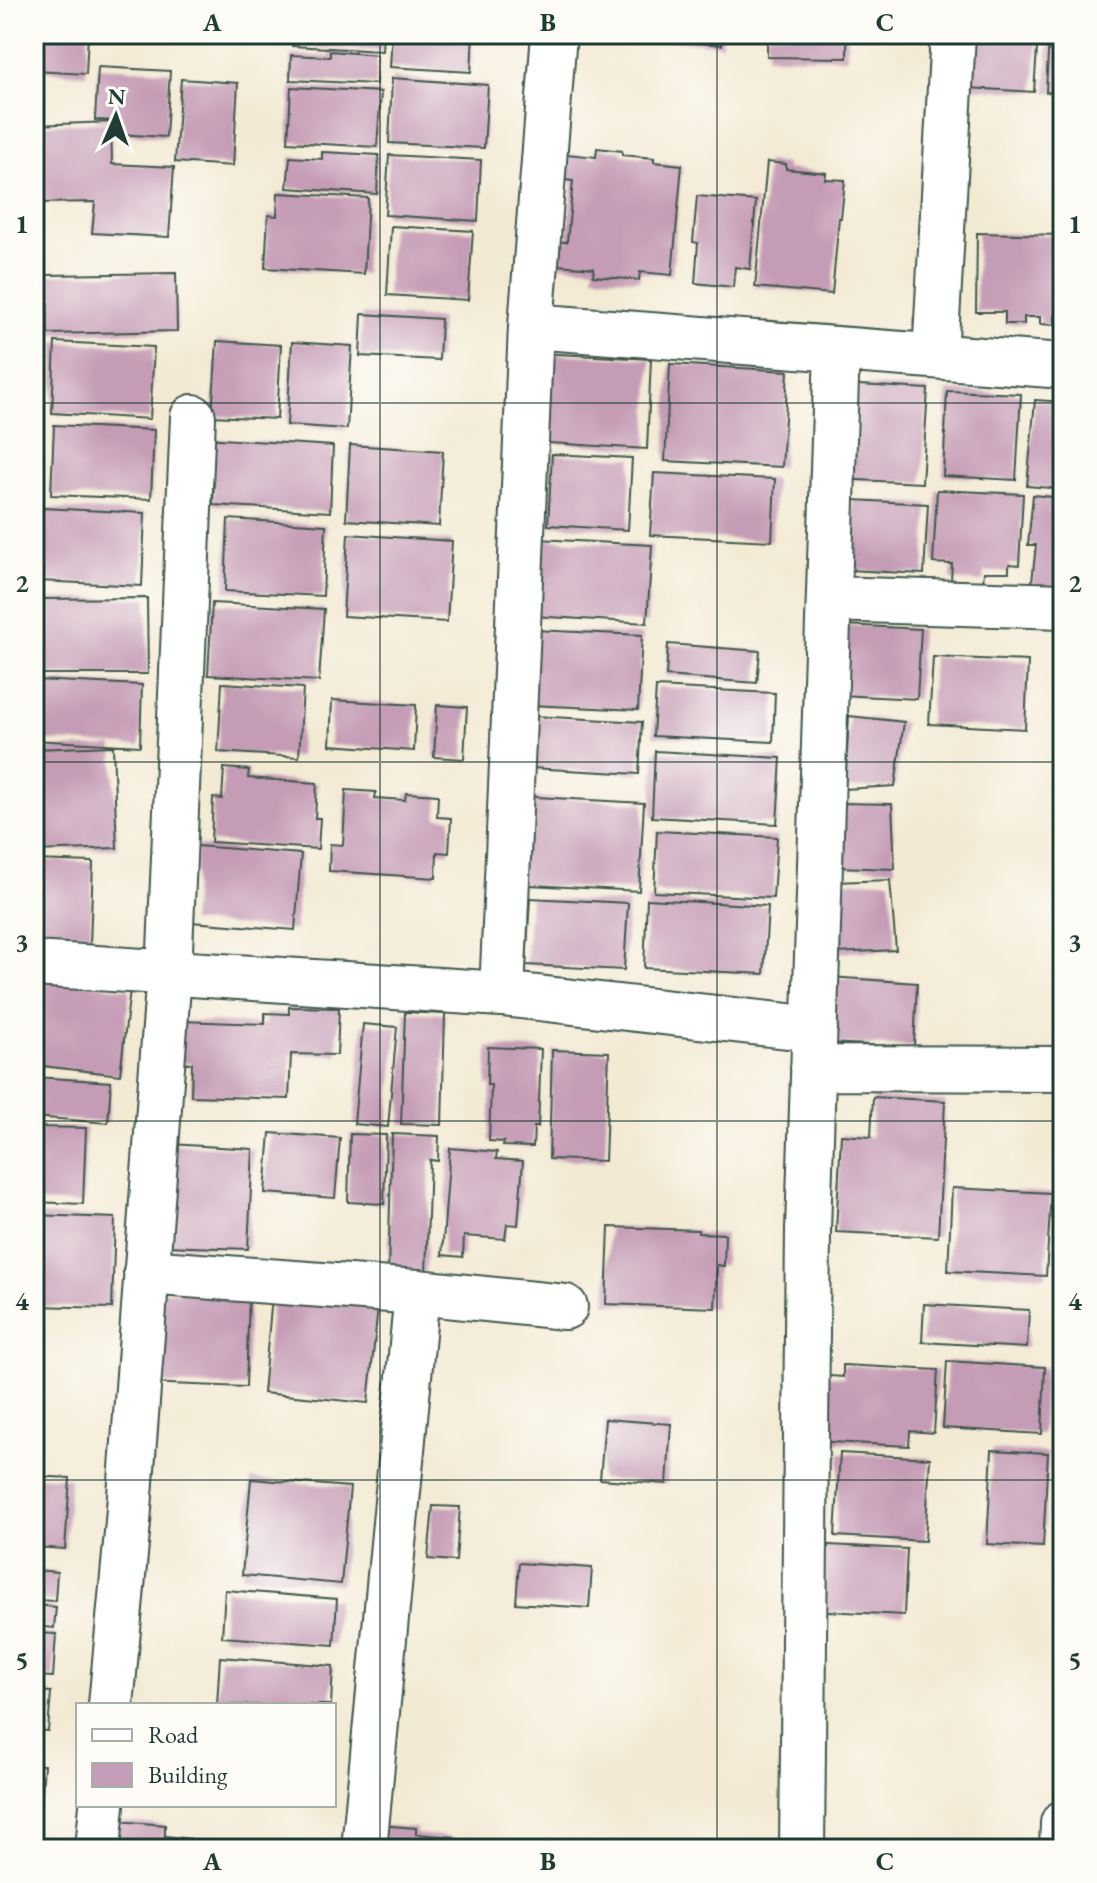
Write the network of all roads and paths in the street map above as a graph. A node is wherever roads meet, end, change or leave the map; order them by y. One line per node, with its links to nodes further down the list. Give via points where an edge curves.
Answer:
1 (554, 34): 3 (street)
2 (953, 34): 5 (street)
3 (531, 326): 4 (street); 12 (street)
4 (837, 349): 5 (street); 8 (street)
5 (935, 356): 6 (street)
6 (1063, 366)
7 (193, 417): 11 (street)
8 (829, 599): 9 (street); 13 (street)
9 (1063, 606)
10 (34, 964): 11 (street)
11 (169, 973): 12 (street); 15 (street)
12 (502, 994): 13 (street)
13 (814, 1048): 14 (street); 23 (street)
14 (1063, 1069)
15 (146, 1272): 16 (street); 18 (street)
16 (417, 1292): 17 (street); 22 (street)
17 (565, 1307)
18 (111, 1703)
19 (102, 1807): 21 (street)
20 (1063, 1823): 24 (street)
21 (98, 1849)
22 (364, 1849)
23 (802, 1849)
24 (1062, 1849)

